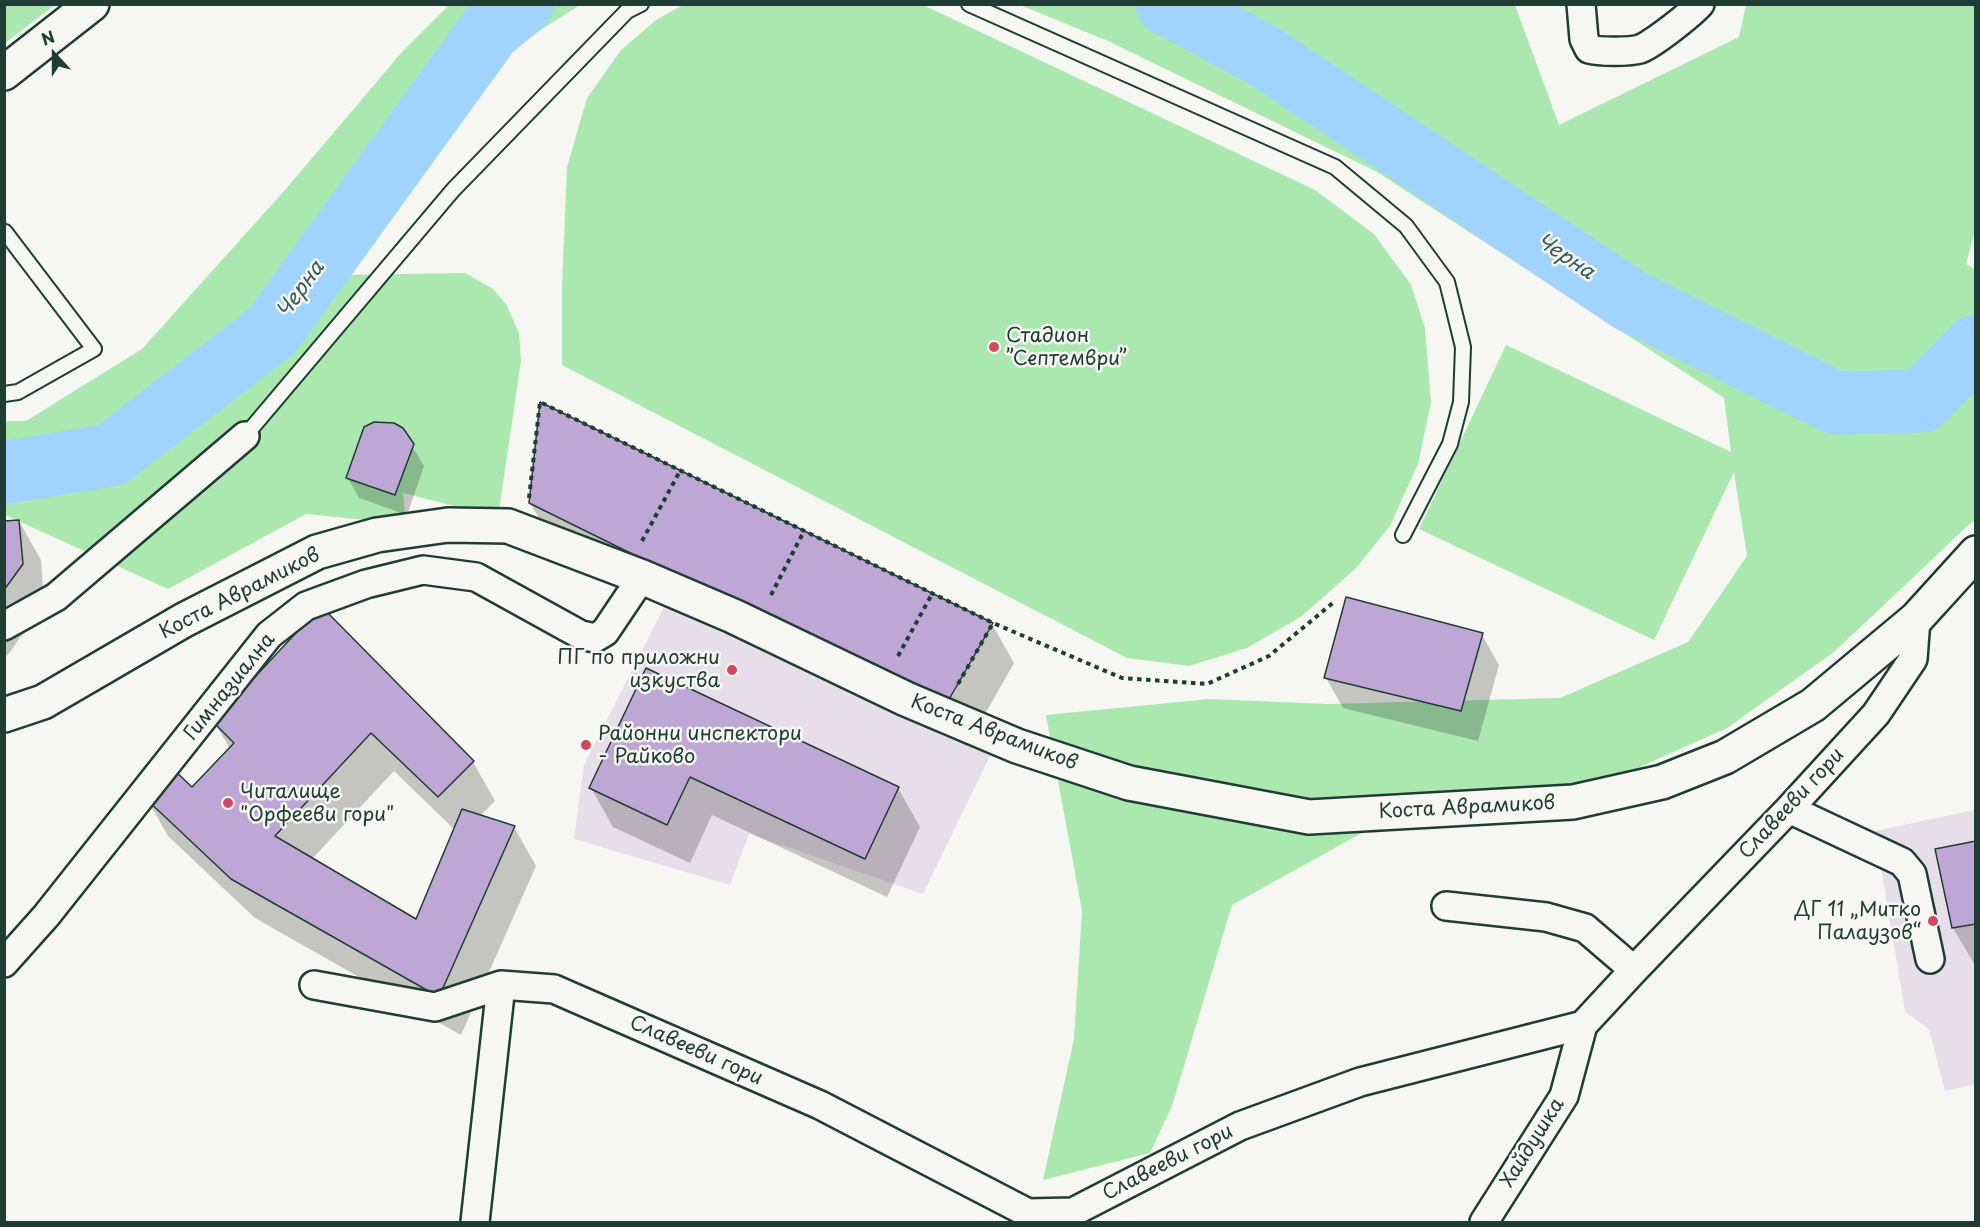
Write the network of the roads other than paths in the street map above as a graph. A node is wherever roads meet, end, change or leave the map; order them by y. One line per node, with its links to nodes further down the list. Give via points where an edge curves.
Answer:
1 (92, 4): 6 (street)
2 (641, 4): 9 (lane, via 627,11 453,190)
3 (969, 4): 10 (lane, via 1335,167 1406,226 1447,282 1463,347 1461,402 1450,444)
4 (1581, 4): 5 (street, via 1584,39 1589,49 1598,52 1640,49)
5 (1700, 4)
6 (4, 72)
7 (5, 232): 8 (lane, via 94,349 18,392)
8 (4, 394)
9 (245, 436): 14 (street, via 56,597)
10 (1403, 535)
11 (1976, 553): 13 (street, Коста Аврамиков)
12 (641, 561): 13 (street, Коста Аврамиков, via 733,616 906,699 1017,746 1129,783 1310,817 1572,802 1662,782 1725,757 1813,705); 15 (street, Коста Аврамиков, via 508,526 448,525 377,535 317,552 184,620 42,702); 19 (street, Гимназиална, via 605,632 595,638 581,635 476,577 423,570 366,584 306,606 269,635 46,916)
13 (1916, 619): 16 (street, Славееви гори, via 1913,659 1876,714)
14 (4, 626)
15 (4, 716)
16 (1789, 809): 18 (street, via 1902,862 1912,874); 20 (street, Славееви гори)
17 (1446, 906): 20 (street, via 1546,917 1585,928)
18 (1930, 959)
19 (4, 963)
20 (1634, 970): 23 (street, Славееви гори)
21 (314, 985): 22 (street, via 435,1007)
22 (501, 985): 24 (street, Славееви гори, via 554,989 820,1105 1028,1213); 25 (street)
23 (1583, 1025): 24 (street, Славееви гори, via 1360,1082 1240,1126); 26 (street, Хайдушка, via 1564,1096)
24 (1073, 1217)
25 (475, 1222)
26 (1484, 1222)

